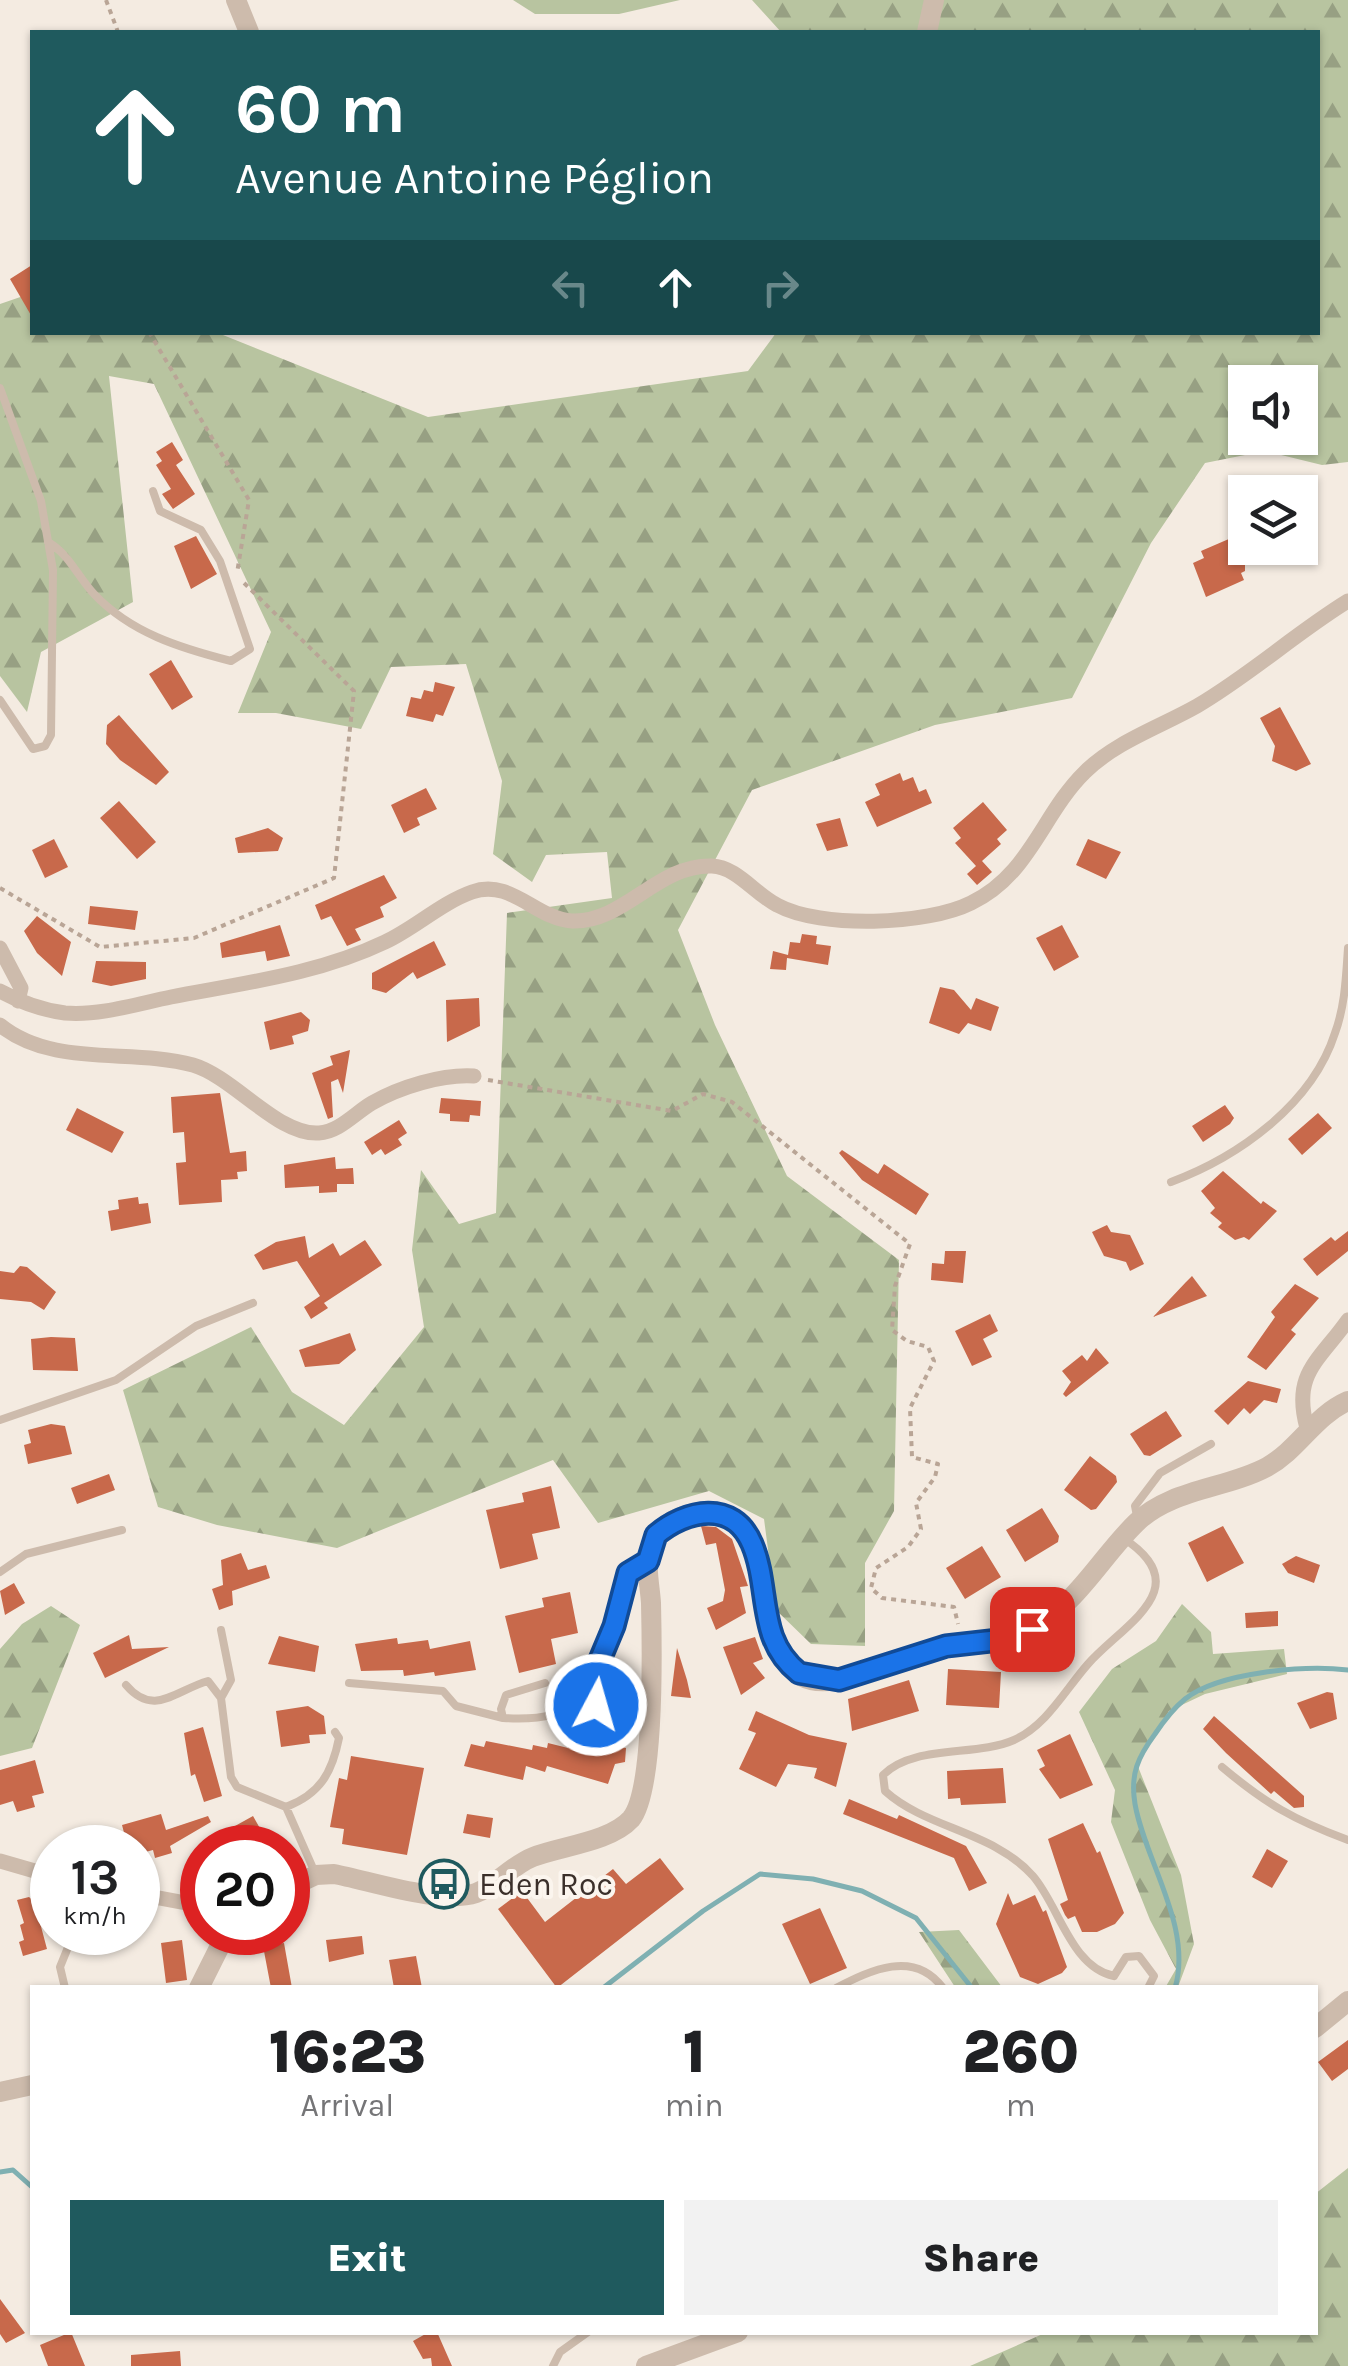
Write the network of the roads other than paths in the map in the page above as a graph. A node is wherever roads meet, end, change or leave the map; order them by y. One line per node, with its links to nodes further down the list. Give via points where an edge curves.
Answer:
1 (236, 0): 3 (street)
2 (934, 0): 4 (street)
3 (248, 30)
4 (927, 30)
5 (0, 388): 7 (lane, via 41,501)
6 (154, 491): 7 (lane, via 160,510 201,530 220,561 250,649 231,660 151,638 94,594 64,552)
7 (48, 542): 9 (lane, via 51,735 45,746 33,749)
8 (1348, 601): 13 (street, via 1200,704 1106,754 1082,774 1011,875 974,902 932,919 806,914 771,902 733,873 693,867 602,915 577,921 557,919 518,896 472,892 386,942 322,968 105,1010 67,1013)
9 (0, 700)
10 (0, 948): 13 (street, via 21,988)
11 (1348, 948): 16 (lane, via 1341,1013 1316,1070 1280,1115 1223,1160)
12 (0, 991): 13 (street)
13 (18, 1001)
14 (0, 1024): 15 (street, via 55,1050 196,1066 298,1130 316,1134 392,1094 453,1074)
15 (474, 1076)
16 (1171, 1182)
17 (253, 1303): 20 (lane, via 196,1326 116,1380)
18 (1348, 1320): 21 (street, via 1304,1377 1299,1400)
19 (1348, 1401): 21 (street)
20 (0, 1420)
21 (1307, 1428): 23 (street, via 1266,1467 1161,1505)
22 (1211, 1444): 23 (lane, via 1160,1474 1135,1506)
23 (1138, 1520): 25 (street)
24 (122, 1530): 27 (lane, via 26,1554)
25 (1123, 1538): 26 (street, via 1057,1612 1032,1629 839,1680 799,1673 774,1642 752,1545 738,1524 716,1512 692,1513 656,1535); 46 (lane, via 1154,1568 1154,1591 1144,1614 1111,1639 1046,1717 998,1747 910,1760 884,1774 885,1791 904,1808 998,1848 1032,1875 1083,1958)
26 (648, 1561): 32 (street, via 628,1573); 42 (street, via 650,1706 641,1800 630,1820 528,1858 477,1893 450,1897)
27 (0, 1572)
28 (221, 1630): 33 (lane, via 230,1680)
29 (546, 1683): 34 (lane, via 506,1695)
30 (349, 1684): 34 (lane, via 443,1690 456,1706)
31 (126, 1685): 33 (lane, via 136,1697 160,1702 208,1681)
32 (589, 1686): 34 (lane, via 565,1711 538,1720); 36 (lane)
33 (222, 1698): 38 (lane, via 231,1776 237,1786)
34 (503, 1718)
35 (335, 1732): 38 (lane, via 339,1738 326,1778 306,1799)
36 (601, 1734)
37 (1222, 1767): 39 (lane, via 1268,1806)
38 (286, 1807): 42 (lane)
39 (1348, 1840)
40 (0, 1861): 41 (street)
41 (30, 1870)
42 (316, 1875): 43 (street)
43 (310, 1878)
44 (65, 1955): 47 (lane)
45 (216, 1955): 48 (street)
46 (1114, 1976): 51 (lane); 52 (lane, via 1126,1957 1139,1956 1154,1976)
47 (65, 1985)
48 (200, 1985)
49 (843, 1985): 50 (lane, via 903,1964 926,1970)
50 (940, 1985)
51 (1117, 1985)
52 (1150, 1985)
53 (1348, 2001): 54 (street)
54 (1318, 2026)
55 (30, 2084): 56 (street)
56 (0, 2092)
57 (584, 2335): 59 (lane, via 560,2352)
58 (730, 2335): 60 (street)
59 (554, 2366)
60 (646, 2366)

